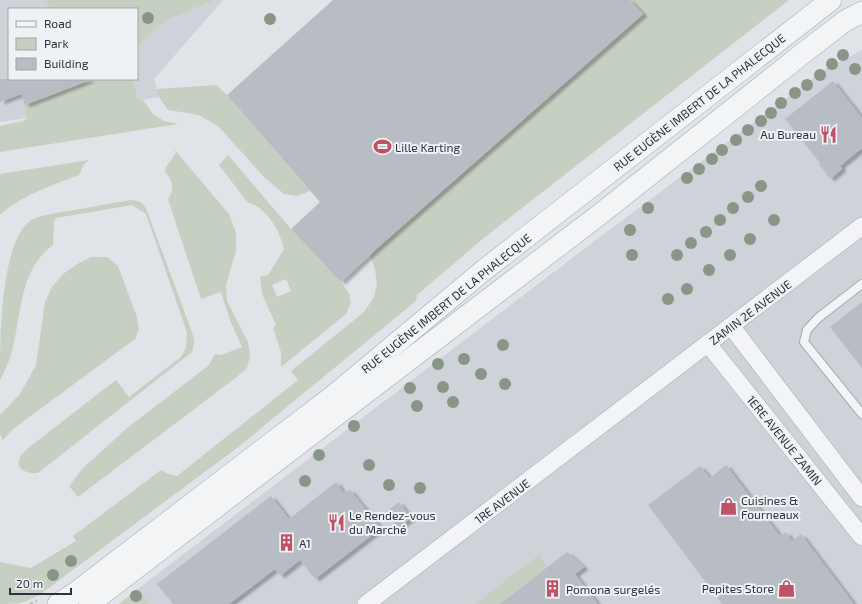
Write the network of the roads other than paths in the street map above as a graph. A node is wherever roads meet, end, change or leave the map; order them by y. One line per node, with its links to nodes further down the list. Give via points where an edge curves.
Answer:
1 (831, 0): 11 (street, RUE EUGÈNE IMBERT DE LA PHALECQUE, via 490,266 333,396)
2 (862, 12): 12 (street, RUE EUGÈNE IMBERT DE LA PHALECQUE, via 806,51 599,215)
3 (862, 226): 5 (street, ZAMIN 2E AVENUE)
4 (862, 284): 8 (lane, via 818,318 807,330 804,342)
5 (730, 326): 6 (street, ZAMIN 2E AVENUE); 9 (street, 1ERE AVENUE ZAMIN)
6 (708, 344): 7 (street, ZAMIN 2E AVENUE); 10 (street, 1ERE AVENUE ZAMIN)
7 (637, 398): 13 (street, 1RE AVENUE)
8 (862, 414)
9 (862, 498)
10 (862, 537)
11 (58, 604)
12 (89, 604)
13 (366, 604)

